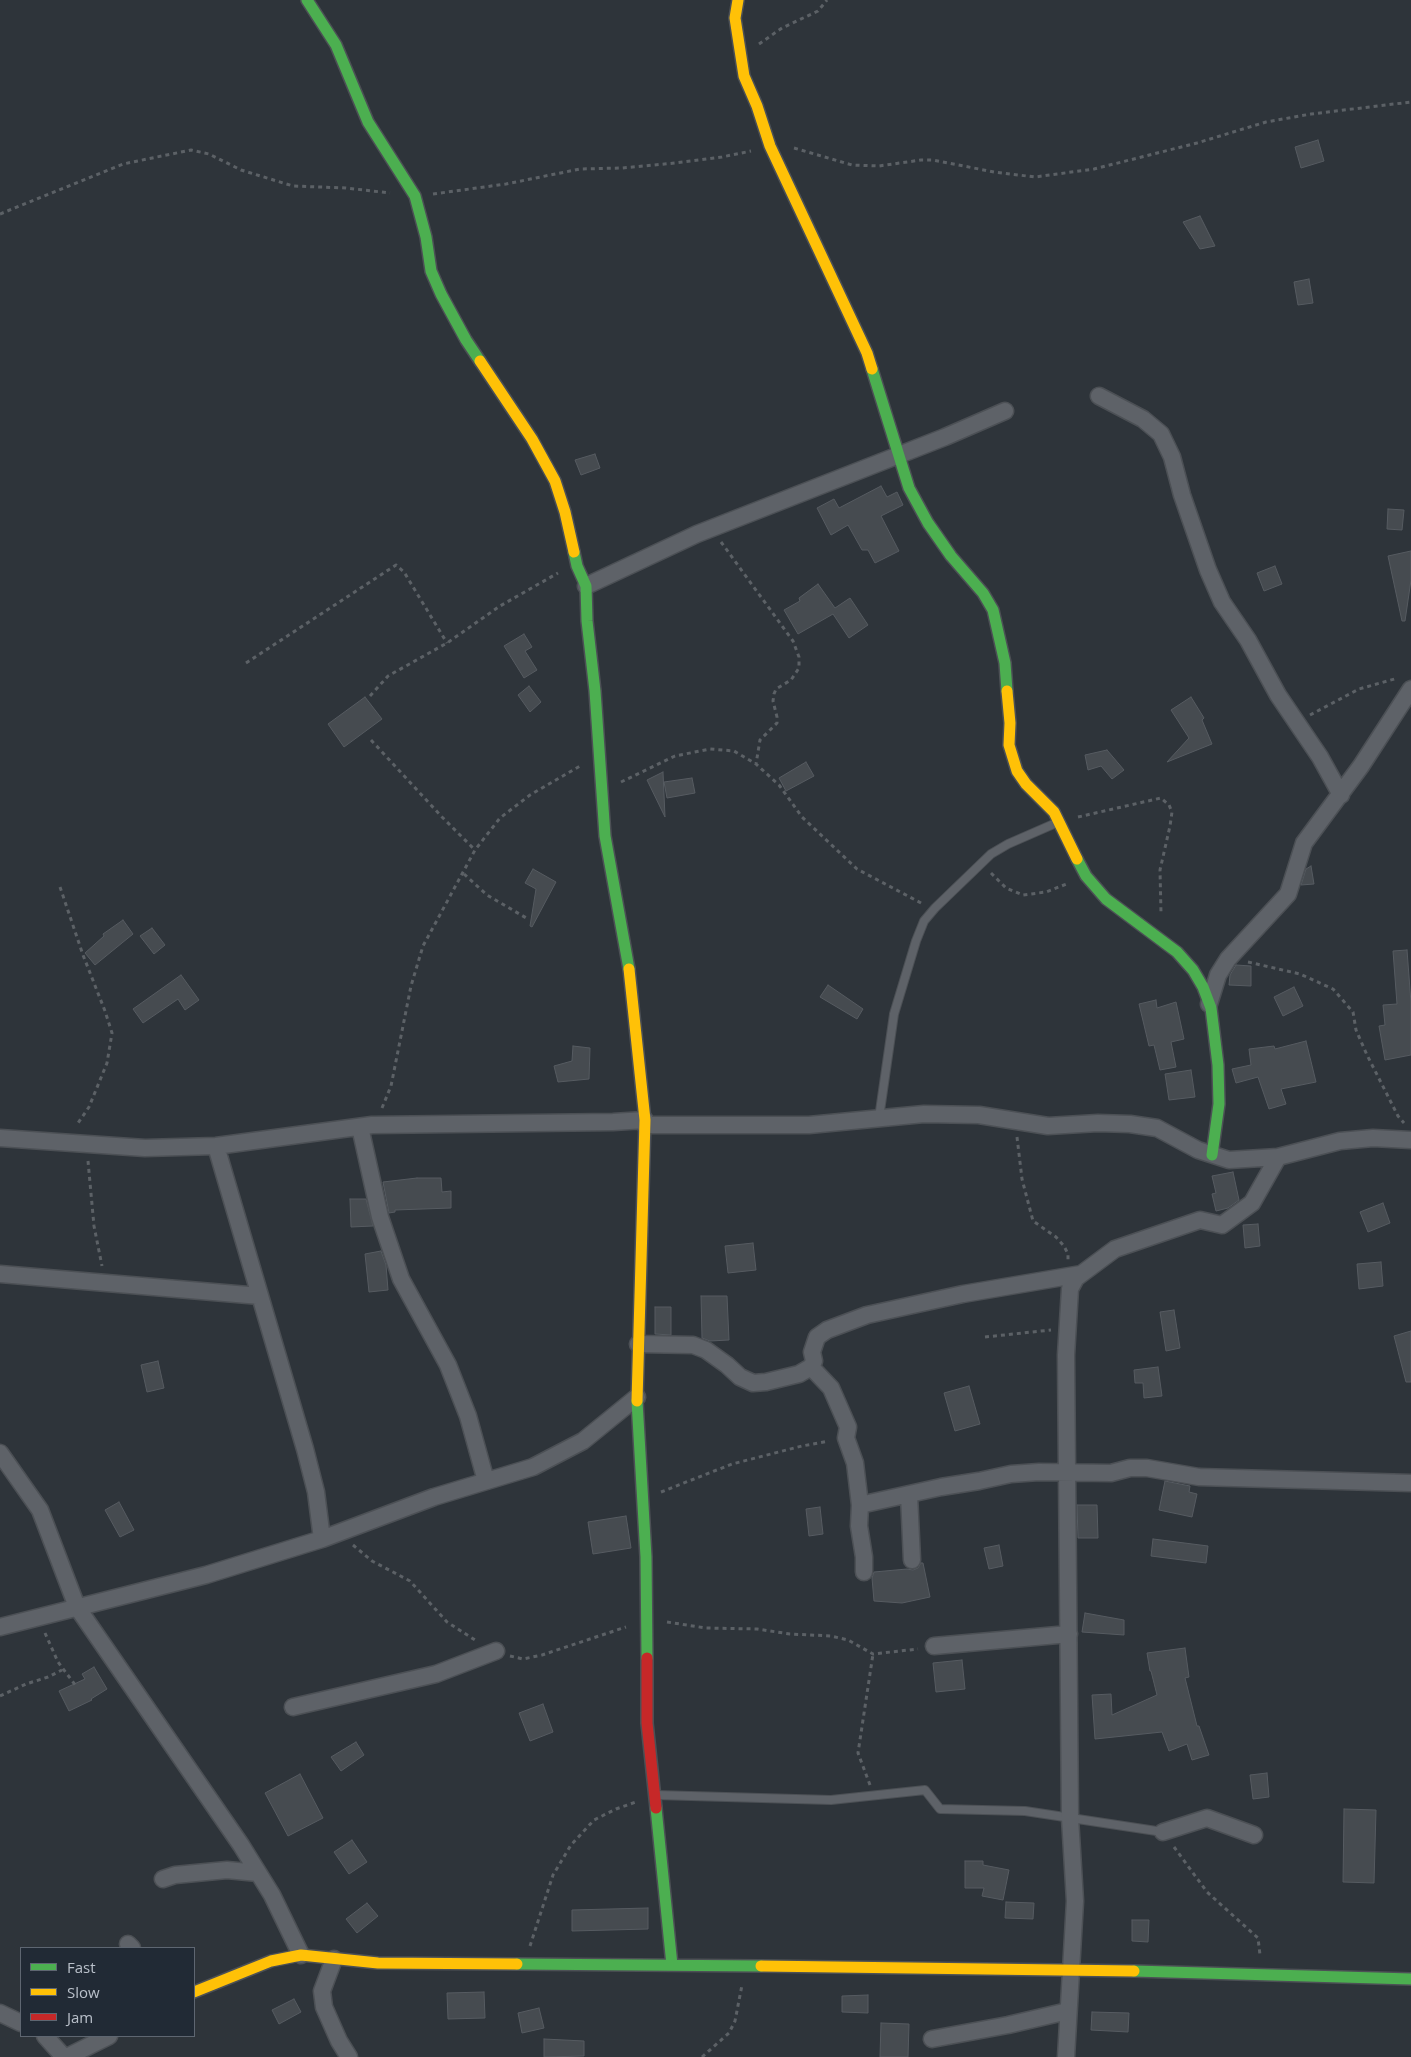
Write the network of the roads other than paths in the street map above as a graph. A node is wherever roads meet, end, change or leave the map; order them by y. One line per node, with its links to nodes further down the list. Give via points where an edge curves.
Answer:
1 (307, 0): 6 (street, via 336,45 368,122 415,196 431,271 441,294 466,340 532,439 555,482 577,566)
2 (738, 0): 5 (street, via 735,18 744,76 770,146 867,353)
3 (1099, 396): 8 (street, via 1143,419 1161,434 1222,602)
4 (1005, 411): 5 (street)
5 (899, 454): 6 (street, via 716,527); 9 (street, via 909,488 928,523 993,610 1005,663 1009,745 1017,771)
6 (586, 586): 12 (street, via 605,836 629,970)
7 (1407, 683): 8 (street)
8 (1341, 795): 10 (street, via 1304,843 1288,894 1228,959 1218,975)
9 (1059, 822): 10 (street, via 1086,876 1106,899 1164,941 1193,970); 11 (lane, via 1008,844 982,863 924,921 894,1014)
10 (1209, 1004): 17 (street, via 1220,1104)
11 (879, 1118): 12 (street, via 809,1125); 17 (street, via 924,1114 979,1115 1048,1126 1130,1124 1157,1128)
12 (645, 1122): 13 (street); 22 (street)
13 (366, 1126): 16 (street); 27 (street, via 380,1217 401,1279 448,1365 468,1416)
14 (0, 1138): 16 (street, via 145,1148)
15 (1411, 1140): 18 (street, via 1373,1138 1340,1141)
16 (216, 1146): 21 (street)
17 (1212, 1155): 18 (street, via 1230,1160)
18 (1278, 1157): 20 (street, via 1252,1203 1222,1225 1200,1220 1115,1248)
19 (0, 1274): 21 (street)
20 (1075, 1275): 23 (street, via 867,1315 817,1337); 26 (street, via 1070,1289 1067,1329)
21 (260, 1296): 31 (street)
22 (638, 1344): 23 (street, via 693,1344 753,1383 799,1374); 24 (street)
23 (811, 1367): 30 (street, via 831,1388 848,1427 846,1438 855,1463)
24 (637, 1397): 27 (street, via 583,1440 533,1467); 40 (street, via 646,1557 647,1722)
25 (0, 1453): 34 (street, via 40,1510)
26 (1068, 1474): 28 (street, via 1147,1468 1199,1477); 29 (street, via 1011,1474); 36 (street)
27 (486, 1481): 31 (street, via 434,1497)
28 (1411, 1483)
29 (909, 1495): 30 (street); 32 (street)
30 (860, 1505): 33 (street)
31 (330, 1537): 34 (street, via 206,1575)
32 (912, 1560)
33 (864, 1572)
34 (77, 1607): 35 (street); 44 (street)
35 (0, 1627)
36 (1069, 1634): 37 (street); 41 (street)
37 (934, 1646)
38 (496, 1651): 39 (street, via 436,1674)
39 (293, 1707)
40 (654, 1795): 41 (lane, via 831,1800 925,1790 940,1809 1025,1811); 48 (street)
41 (1070, 1818): 42 (lane); 49 (street, via 1075,1901)
42 (1163, 1832): 43 (street, via 1208,1818)
43 (1254, 1835)
44 (258, 1873): 45 (street, via 227,1870); 46 (street)
45 (163, 1879)
46 (301, 1956): 47 (street); 51 (street, via 271,1961)
47 (334, 1958): 48 (street, via 378,1962); 59 (street, via 322,1991 324,2007)
48 (672, 1964): 49 (street)
49 (1070, 1969): 50 (street); 52 (street)
50 (1411, 1979)
51 (195, 1992)
52 (1068, 2011): 57 (street, via 1008,2026); 60 (street)
53 (0, 2012): 54 (street)
54 (20, 2022)
55 (46, 2037): 58 (street)
56 (107, 2037): 58 (street)
57 (932, 2039)
58 (66, 2057)
59 (348, 2057)
60 (1066, 2057)

